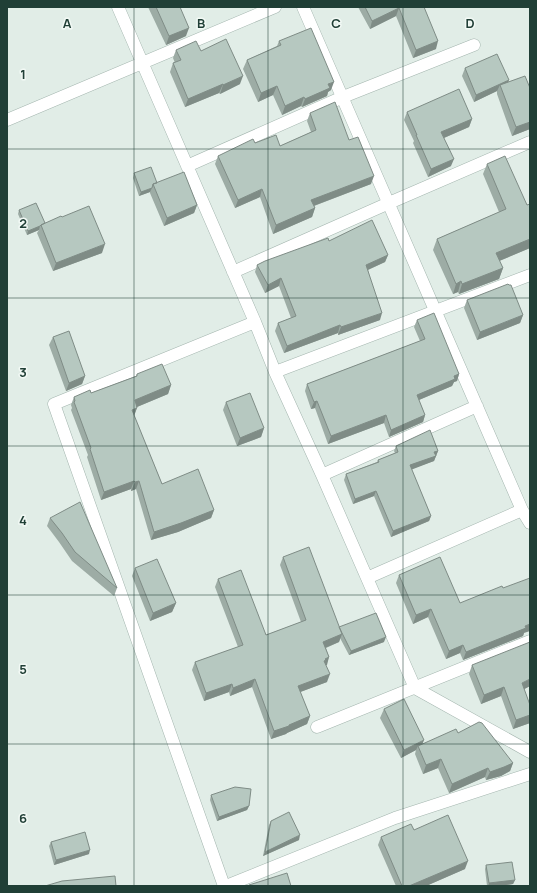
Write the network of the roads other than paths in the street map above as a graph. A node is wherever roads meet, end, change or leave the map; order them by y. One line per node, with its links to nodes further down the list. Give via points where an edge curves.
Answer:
1 (118, 7): 5 (street)
2 (275, 7): 5 (street)
3 (303, 7): 6 (street)
4 (474, 46): 6 (street)
5 (142, 63): 7 (street); 9 (street)
6 (342, 97): 9 (street); 10 (street)
7 (7, 120)
8 (530, 142): 10 (street)
9 (187, 166): 11 (street)
10 (389, 203): 11 (street); 13 (street)
11 (233, 272): 14 (street)
12 (530, 275): 13 (street)
13 (436, 311): 15 (street); 16 (street)
14 (255, 322): 15 (street); 26 (street, via 54,404)
15 (275, 372): 17 (street)
16 (477, 406): 17 (street); 18 (street)
17 (322, 475): 20 (street)
18 (522, 510): 19 (street); 20 (street)
19 (530, 523)
20 (367, 578): 22 (street)
21 (530, 641): 22 (street)
22 (415, 688): 23 (street); 24 (street)
23 (317, 727)
24 (530, 752)
25 (530, 774): 26 (street, via 395,818)
26 (225, 886)

